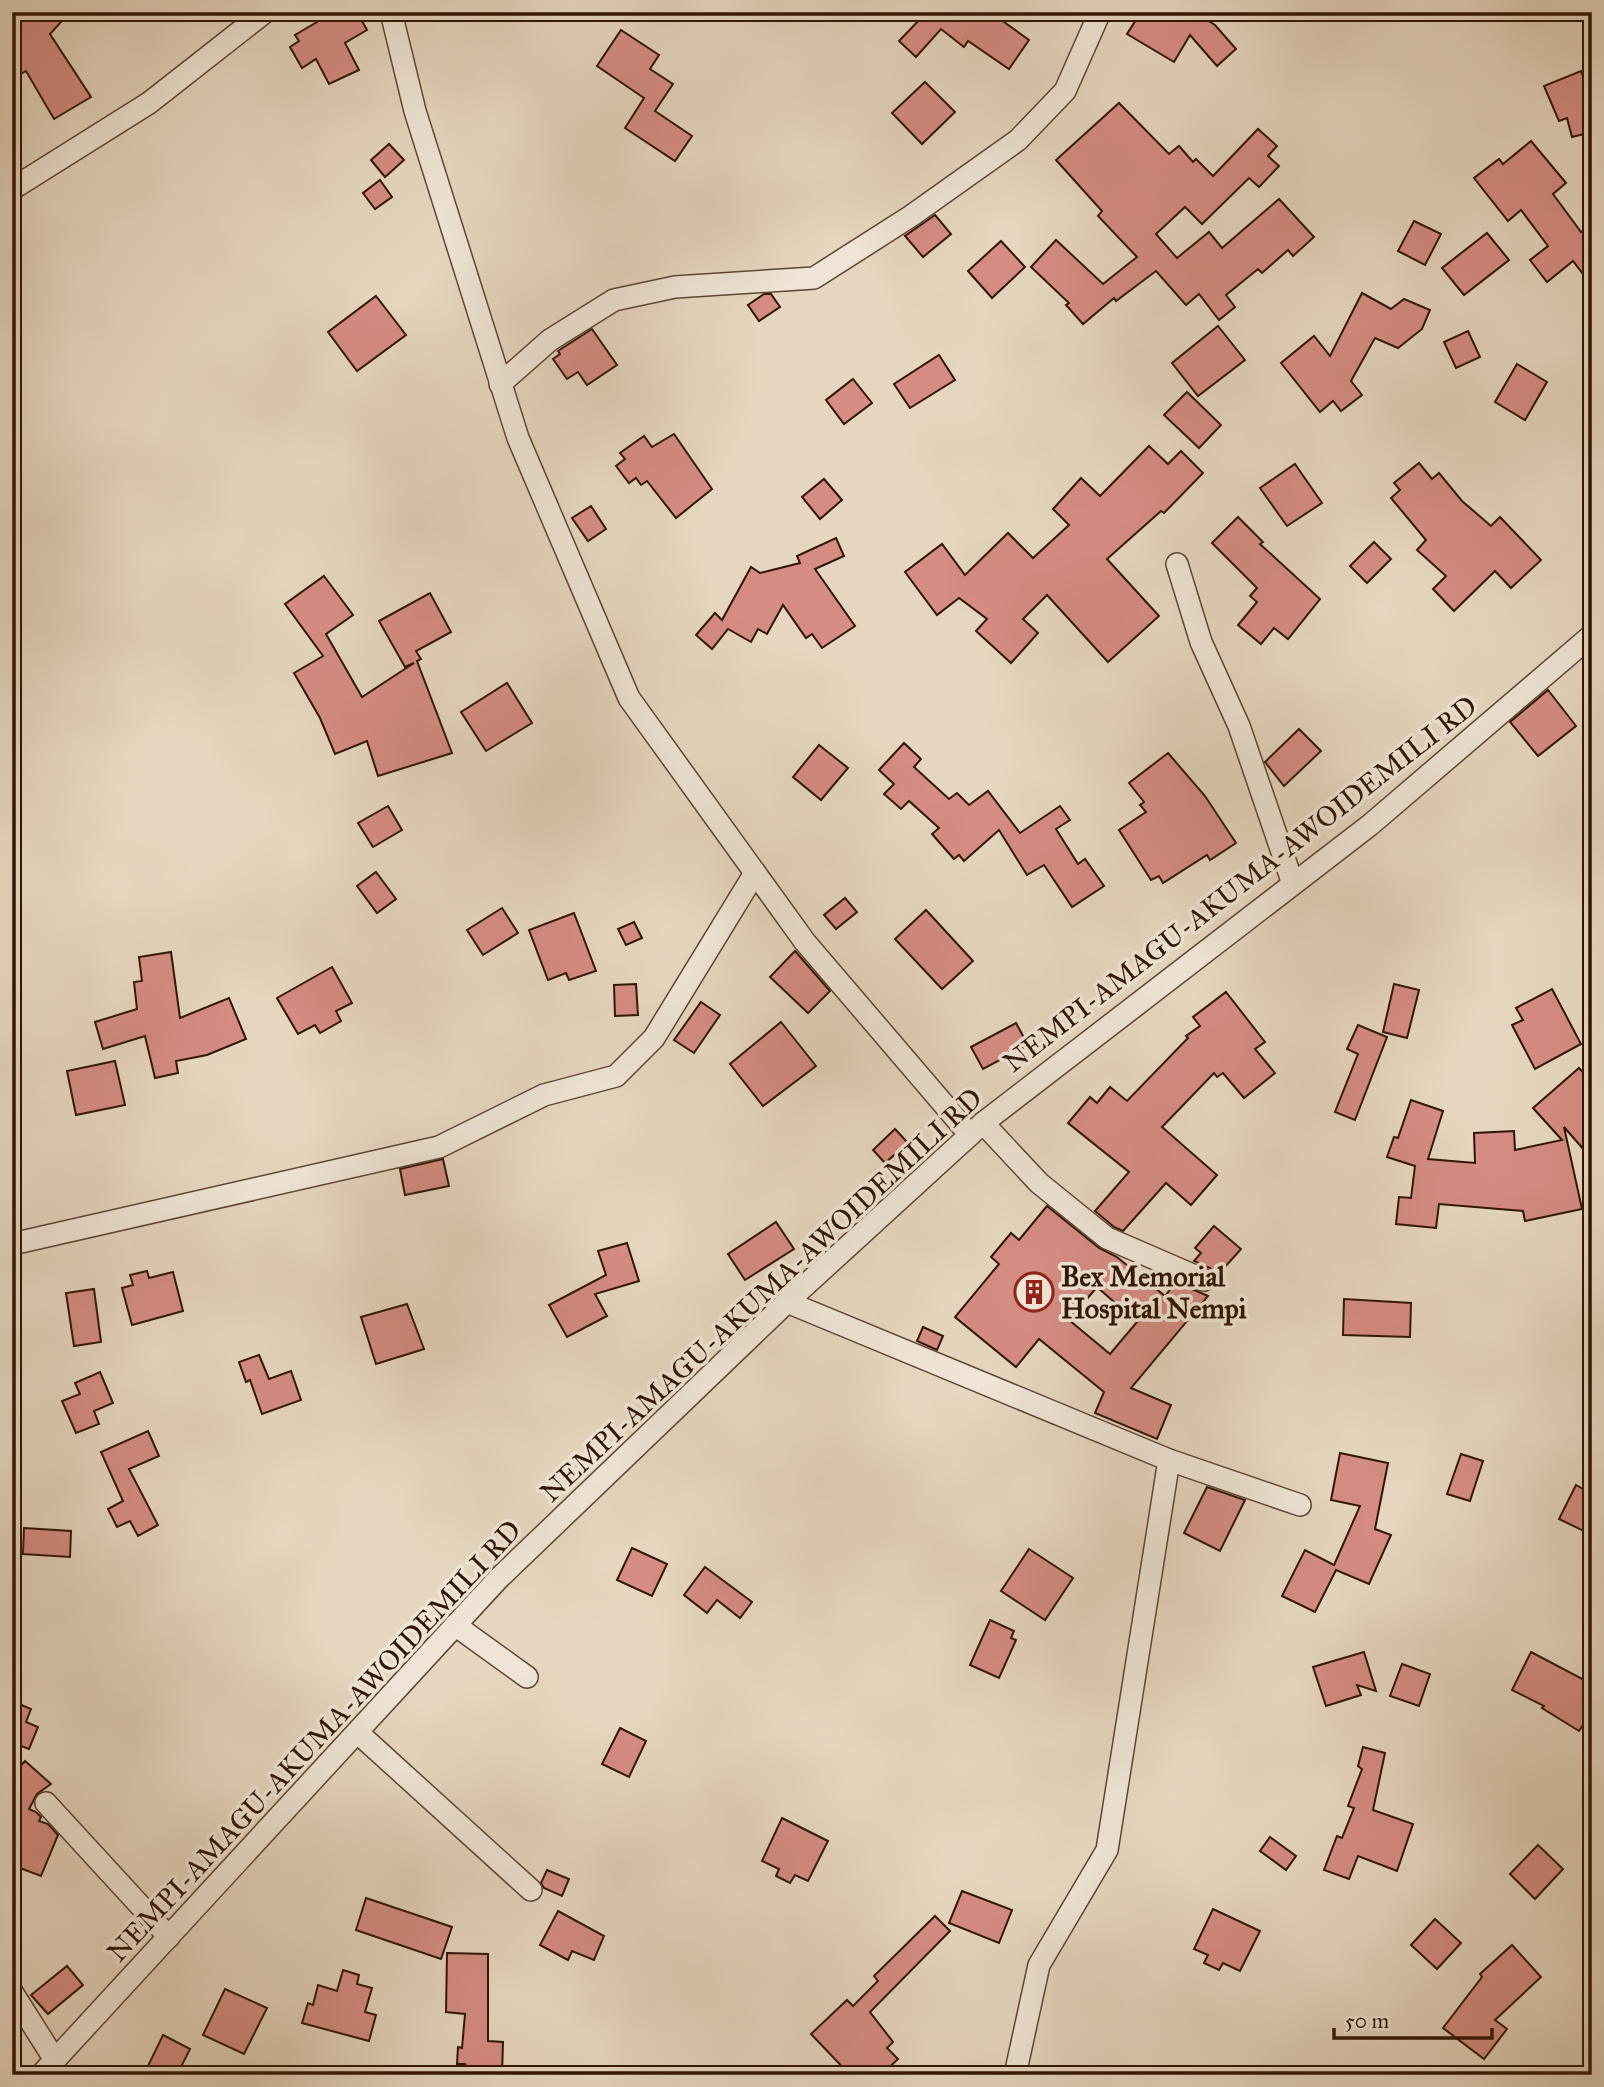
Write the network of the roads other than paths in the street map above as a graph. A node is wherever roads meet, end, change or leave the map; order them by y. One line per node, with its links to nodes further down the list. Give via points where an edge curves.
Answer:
1 (265, 12): 4 (street, via 149,103)
2 (391, 12): 5 (street, via 415,111)
3 (1100, 12): 5 (street, via 1065,92 1018,140 814,278 675,287 614,300 550,340)
4 (12, 189)
5 (500, 384): 8 (street, via 517,438 629,698)
6 (1177, 564): 9 (street, via 1201,642 1239,726)
7 (1592, 635): 9 (street, NEMPI-AMAGU-AKUMA-AWOIDEMILI RD, via 1370,825)
8 (755, 873): 10 (street, via 805,942); 11 (street, via 654,1038 616,1076 544,1095 439,1147)
9 (1293, 884): 10 (street, NEMPI-AMAGU-AKUMA-AWOIDEMILI RD)
10 (977, 1129): 12 (street, via 1107,1238); 13 (street, NEMPI-AMAGU-AKUMA-AWOIDEMILI RD)
11 (12, 1244)
12 (1204, 1280)
13 (787, 1302): 14 (street); 16 (street, NEMPI-AMAGU-AKUMA-AWOIDEMILI RD)
14 (1169, 1460): 15 (street); 24 (street, via 1107,1850 1038,1965)
15 (1300, 1506)
16 (455, 1625): 17 (street); 18 (street, NEMPI-AMAGU-AKUMA-AWOIDEMILI RD)
17 (527, 1676)
18 (357, 1732): 20 (street); 21 (street, NEMPI-AMAGU-AKUMA-AWOIDEMILI RD)
19 (46, 1803): 21 (street)
20 (531, 1890)
21 (169, 1937): 23 (street, NEMPI-AMAGU-AKUMA-AWOIDEMILI RD)
22 (12, 1992): 23 (street)
23 (48, 2068)
24 (1015, 2075)

